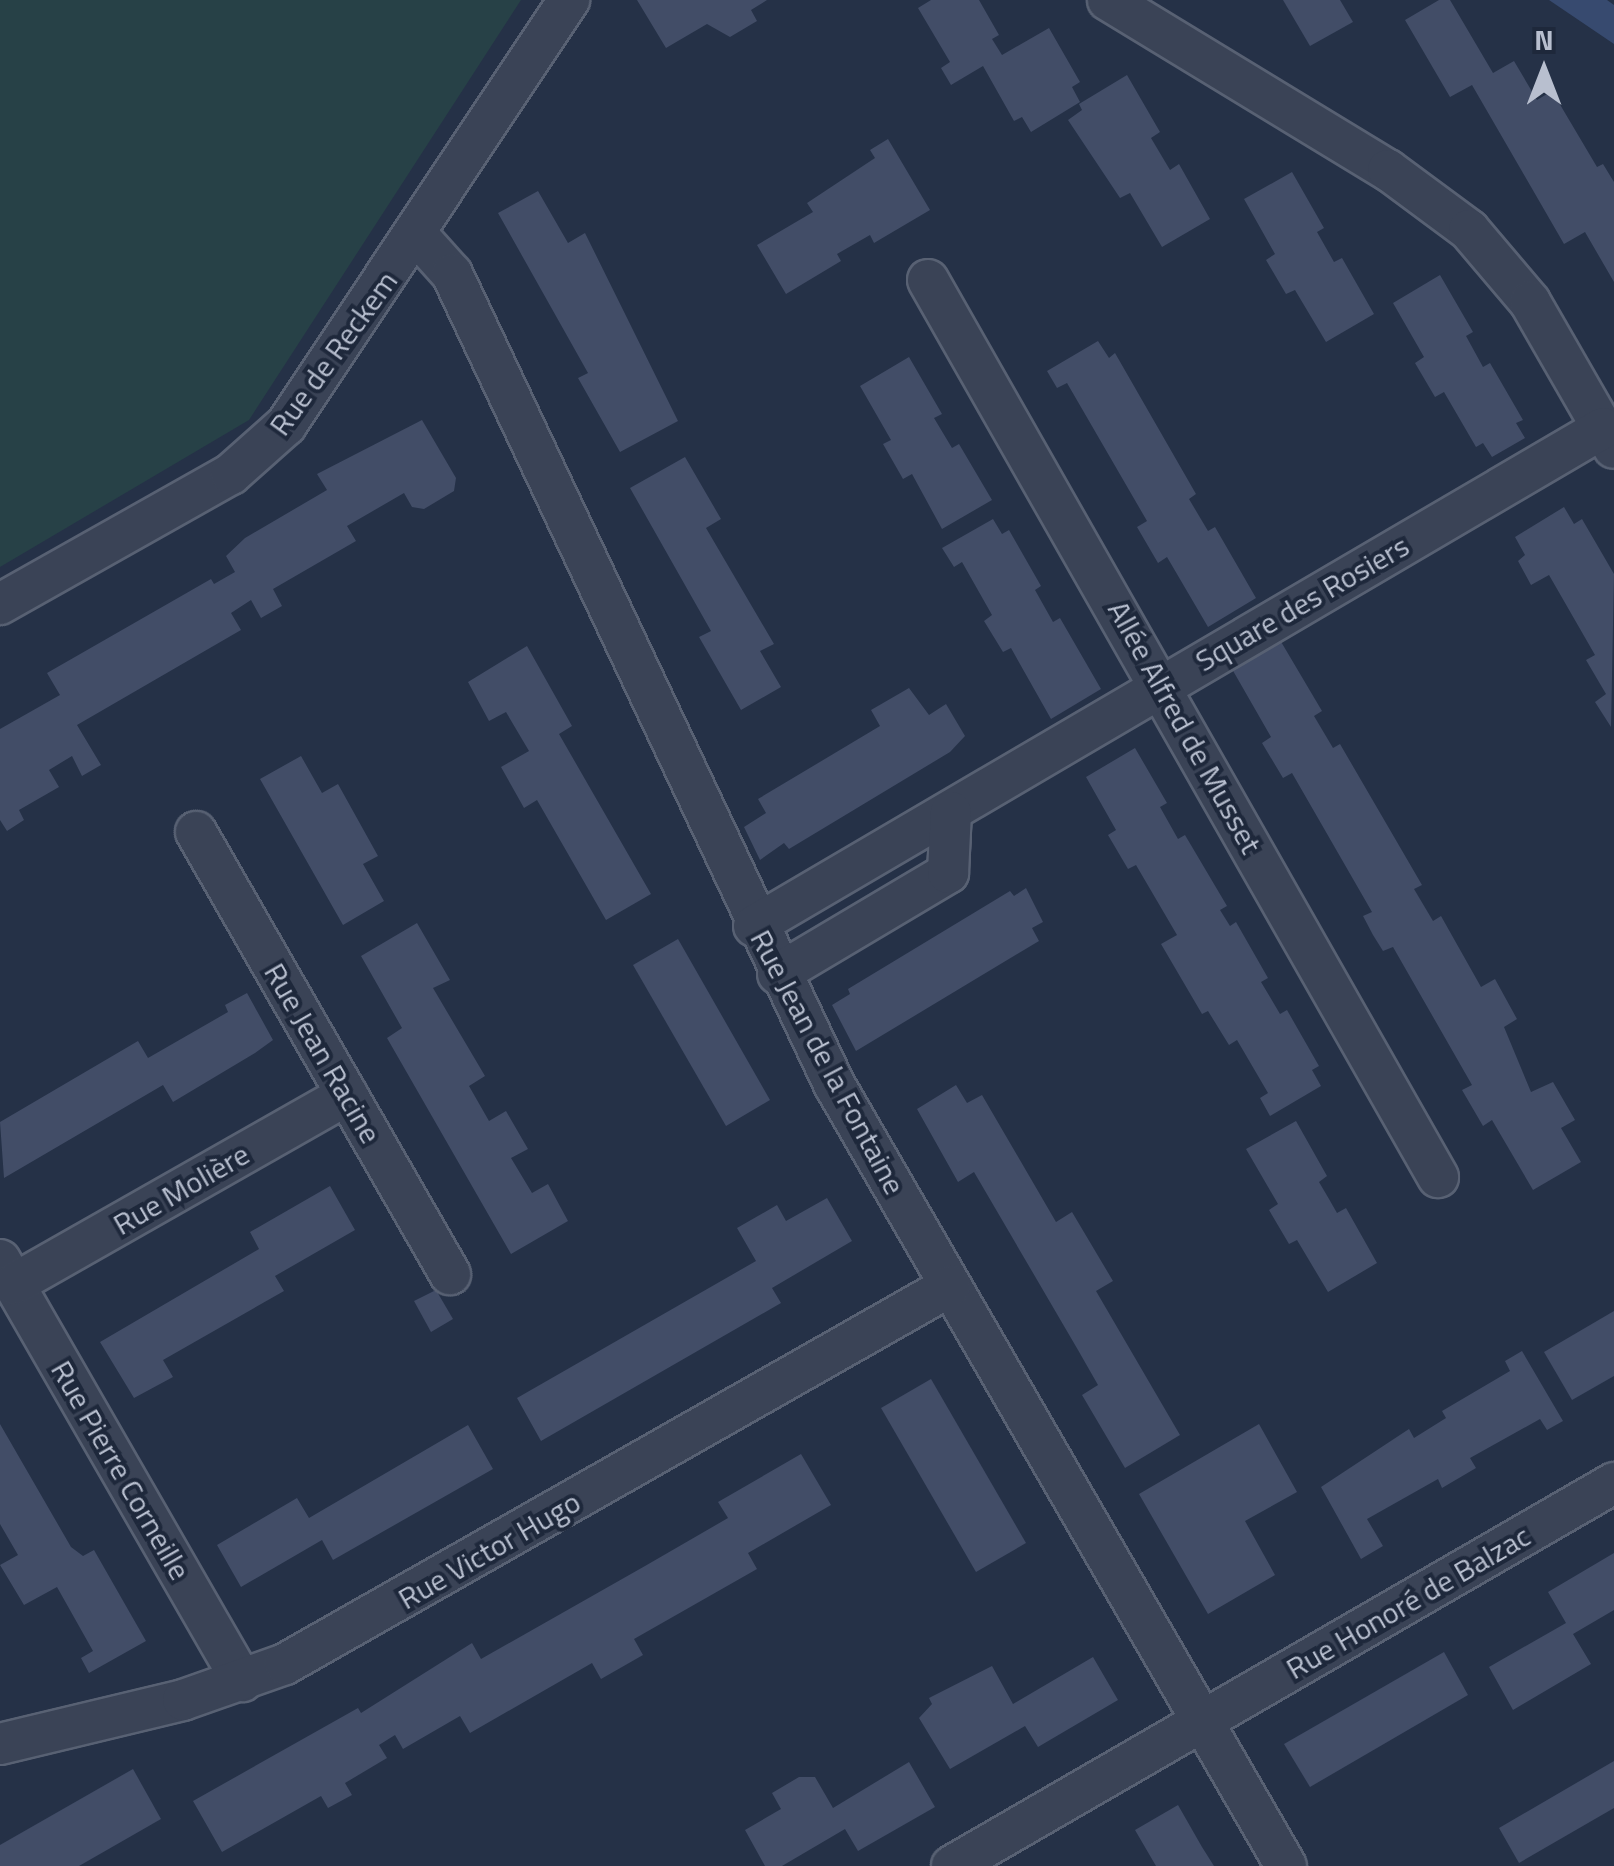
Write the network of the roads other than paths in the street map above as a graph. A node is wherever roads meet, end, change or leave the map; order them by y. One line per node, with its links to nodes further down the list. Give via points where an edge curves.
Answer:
1 (569, 0): 3 (street, Rue de Reckem)
2 (1108, 0): 5 (street, via 1388,170 1469,230 1530,302)
3 (418, 235): 6 (street, Rue de Reckem, via 286,426 253,458); 10 (street, Rue Jean de la Fontaine, via 452,274)
4 (928, 280): 7 (street, Allée Alfred de Musset)
5 (1608, 438): 7 (street, Square des Rosiers)
6 (0, 604)
7 (1162, 684): 8 (street, Square des Rosiers); 13 (street, Allée Alfred de Musset)
8 (952, 812): 10 (street, Square des Rosiers); 11 (street, via 948,873)
9 (196, 832): 12 (street, Rue Jean Racine)
10 (754, 926): 11 (street, Rue Jean de la Fontaine)
11 (778, 974): 16 (street, Rue Jean de la Fontaine)
12 (347, 1094): 14 (street, Rue Molière); 15 (street, Rue Jean Racine)
13 (1438, 1177)
14 (7, 1272): 18 (street, Rue Pierre Corneille)
15 (450, 1274)
16 (950, 1286): 18 (street, Rue Victor Hugo, via 324,1644); 19 (street, Rue Jean de la Fontaine)
17 (1614, 1484): 19 (street, Rue Honoré de Balzac)
18 (242, 1681): 20 (street, Rue Victor Hugo)
19 (1202, 1721): 21 (street, Rue Honoré de Balzac); 22 (street, Rue Jean de la Fontaine)
20 (0, 1744)
21 (952, 1866)
22 (1286, 1866)

